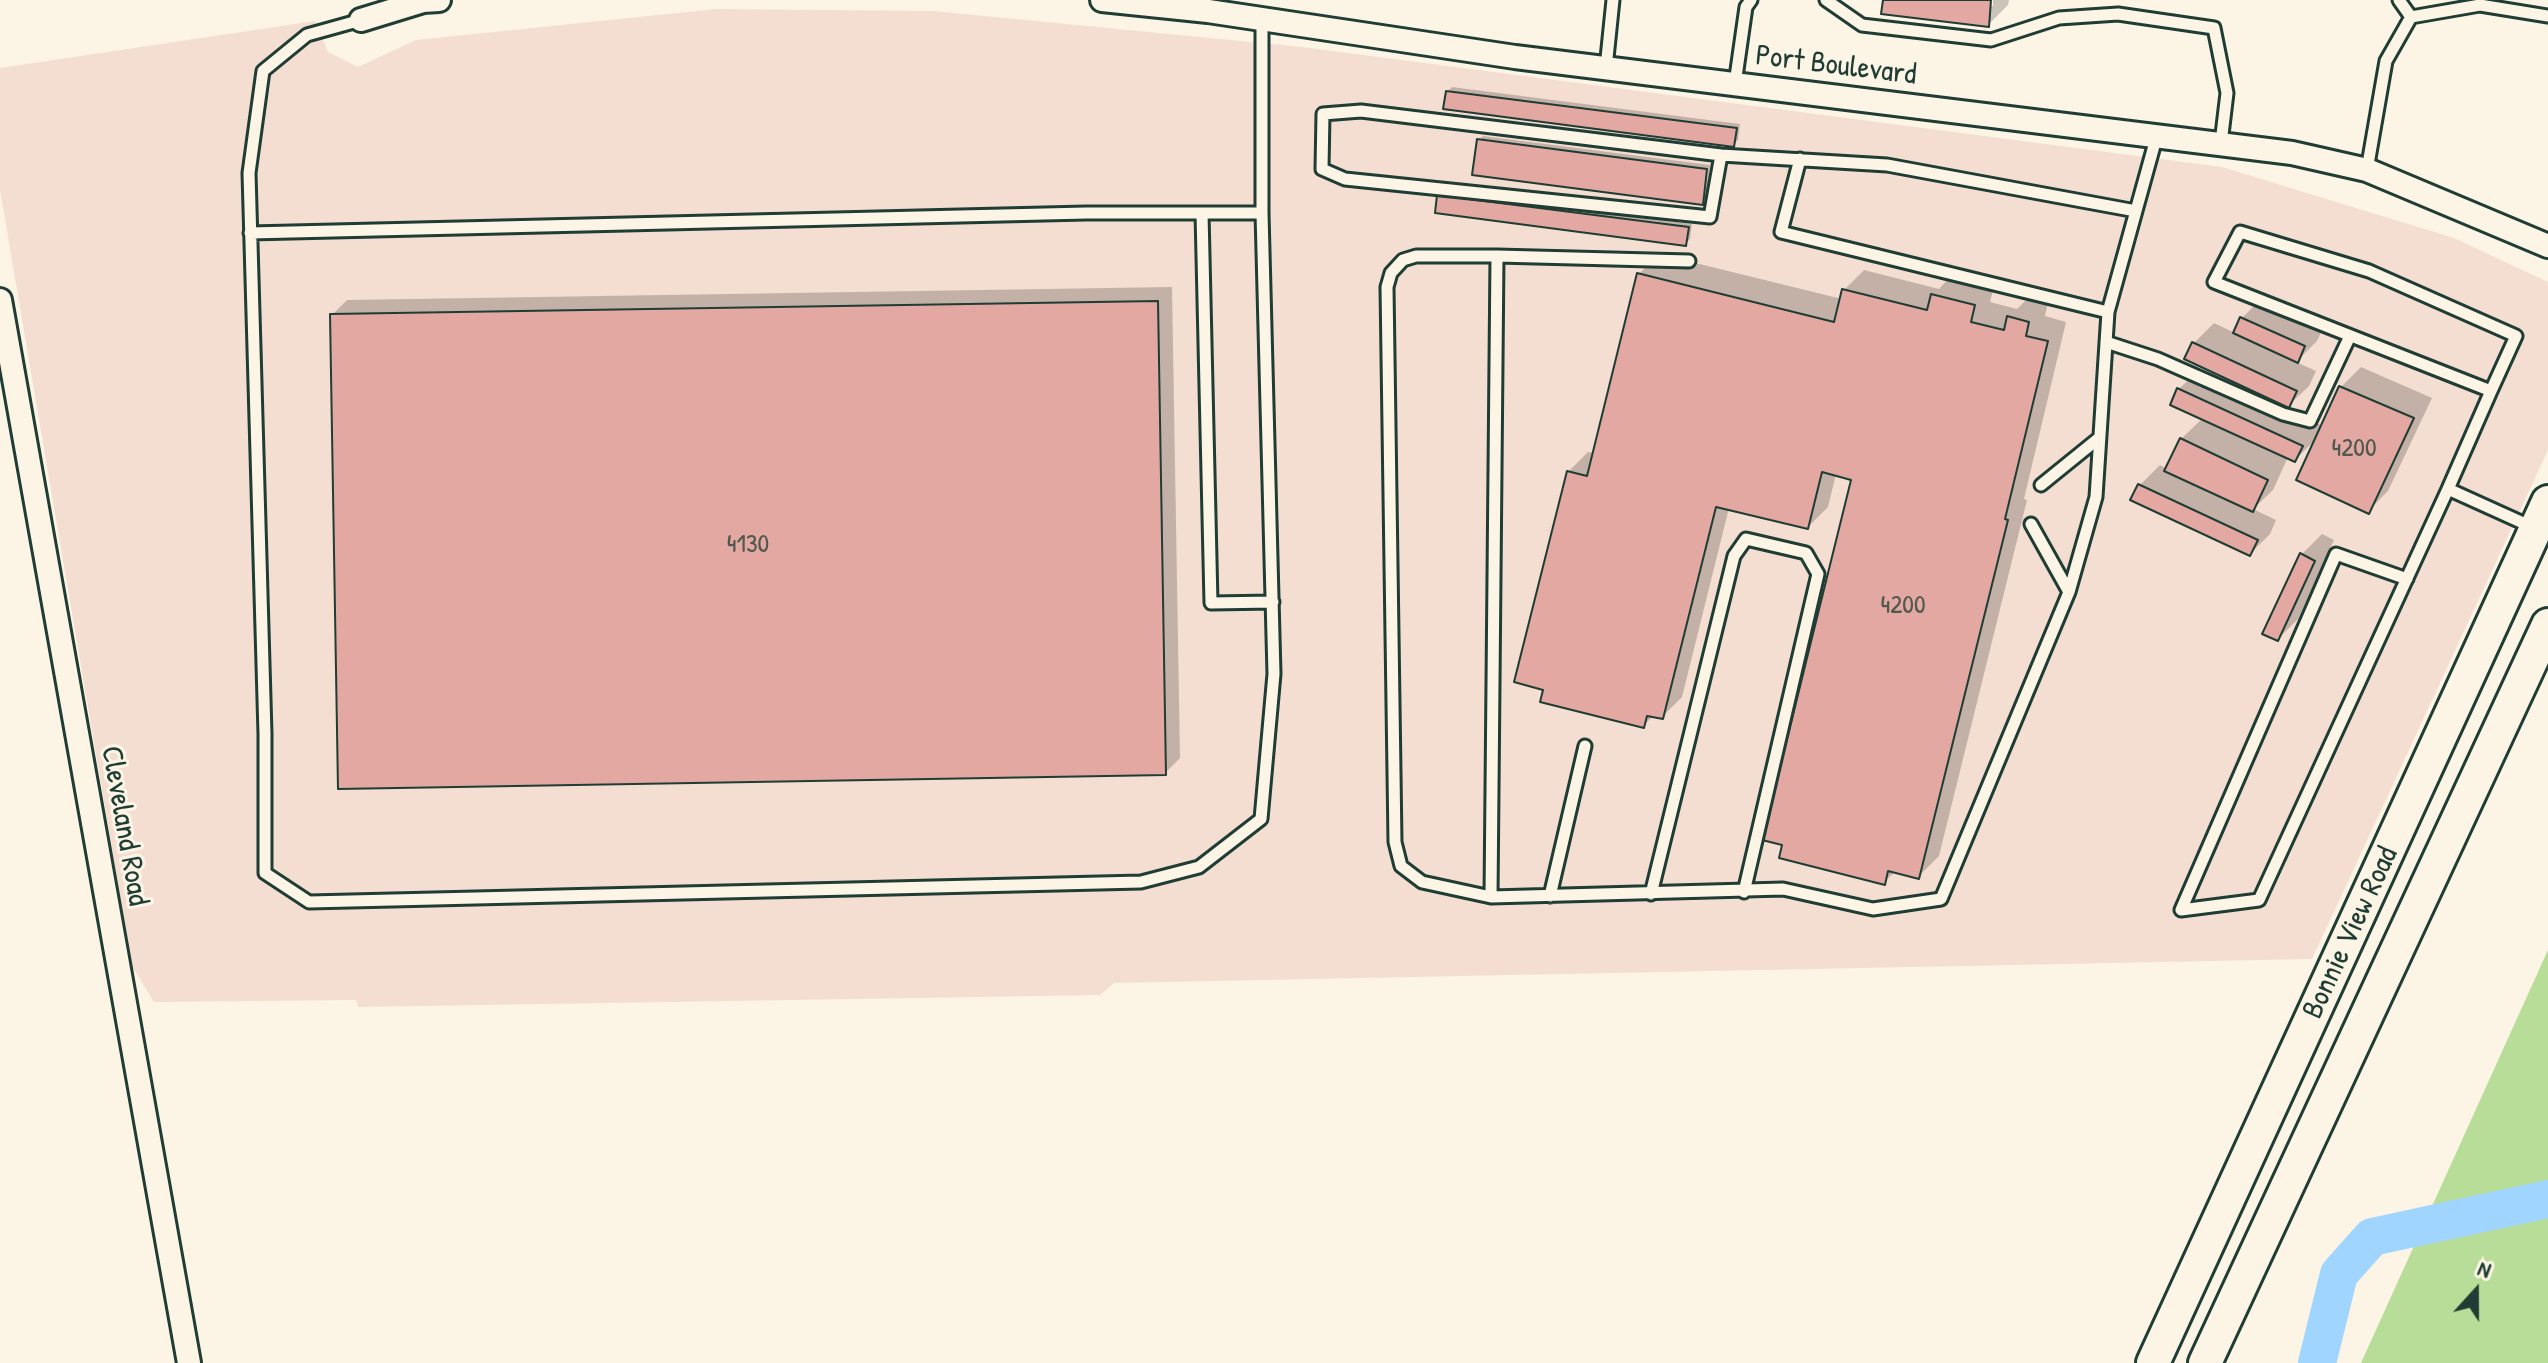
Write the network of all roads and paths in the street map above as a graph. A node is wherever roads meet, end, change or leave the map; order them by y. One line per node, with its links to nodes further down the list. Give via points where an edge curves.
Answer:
1 (439, 0): 10 (street)
2 (1102, 0): 11 (street, Port Boulevard)
3 (1613, 0): 12 (lane)
4 (1751, 0): 13 (lane)
5 (1826, 0): 15 (lane, via 1862,25 1991,40 2059,18 2118,14 2214,28 2227,93)
6 (2399, 0): 9 (lane)
7 (2480, 2): 8 (lane); 9 (lane)
8 (2548, 16)
9 (2411, 17): 18 (lane, via 2386,61)
10 (361, 20): 22 (lane, via 307,35 263,71 249,173)
11 (1262, 20): 12 (street, Port Boulevard); 21 (lane)
12 (1606, 68): 13 (street, Port Boulevard)
13 (1735, 84): 14 (street, Port Boulevard)
14 (2157, 135): 15 (street, Port Boulevard); 19 (lane)
15 (2221, 143): 18 (street, Port Boulevard)
16 (1721, 155): 16 (lane, via 1361,111 1323,114 1322,169 1345,179 1710,217); 17 (lane)
17 (1800, 159): 19 (lane, via 1887,165); 27 (lane, via 1781,232)
18 (2367, 170): 23 (street, Port Boulevard)
19 (2136, 211): 27 (lane)
20 (1202, 213): 21 (lane); 22 (lane); 38 (lane, via 1211,603)
21 (1262, 213): 38 (lane)
22 (250, 233): 38 (lane, via 265,873 309,902 1141,882 1199,867 1261,819 1274,674)
23 (2548, 246)
24 (1497, 256): 25 (lane); 44 (lane); 44 (lane, via 1416,256 1403,260 1387,287 1395,842 1401,866 1422,882)
25 (1689, 261)
26 (0, 300): 45 (street, Cleveland Road)
27 (2108, 312): 29 (lane)
28 (2350, 336): 29 (lane, via 2310,421); 30 (lane); 30 (lane, via 2214,282 2240,232 2369,271 2516,336)
29 (2106, 342): 31 (lane)
30 (2491, 391): 33 (lane)
31 (2099, 438): 32 (lane); 37 (lane, via 2096,497)
32 (2041, 485)
33 (2448, 489): 34 (lane); 36 (lane)
34 (2542, 515): 46 (main road, Bonnie View Road)
35 (2031, 524): 37 (lane)
36 (2407, 579): 36 (lane, via 2259,900 2181,910 2336,554)
37 (2069, 592): 41 (lane, via 1941,899 1873,909 1783,889)
38 (1273, 602)
39 (2548, 625): 47 (main road, Bonnie View Road)
40 (1585, 746): 43 (lane)
41 (1744, 892): 42 (lane); 42 (lane, via 1818,574 1806,553 1746,539 1734,556)
42 (1651, 894): 43 (lane)
43 (1550, 896): 44 (lane)
44 (1491, 897)
45 (189, 1363)
46 (2153, 1363)
47 (2205, 1363)

